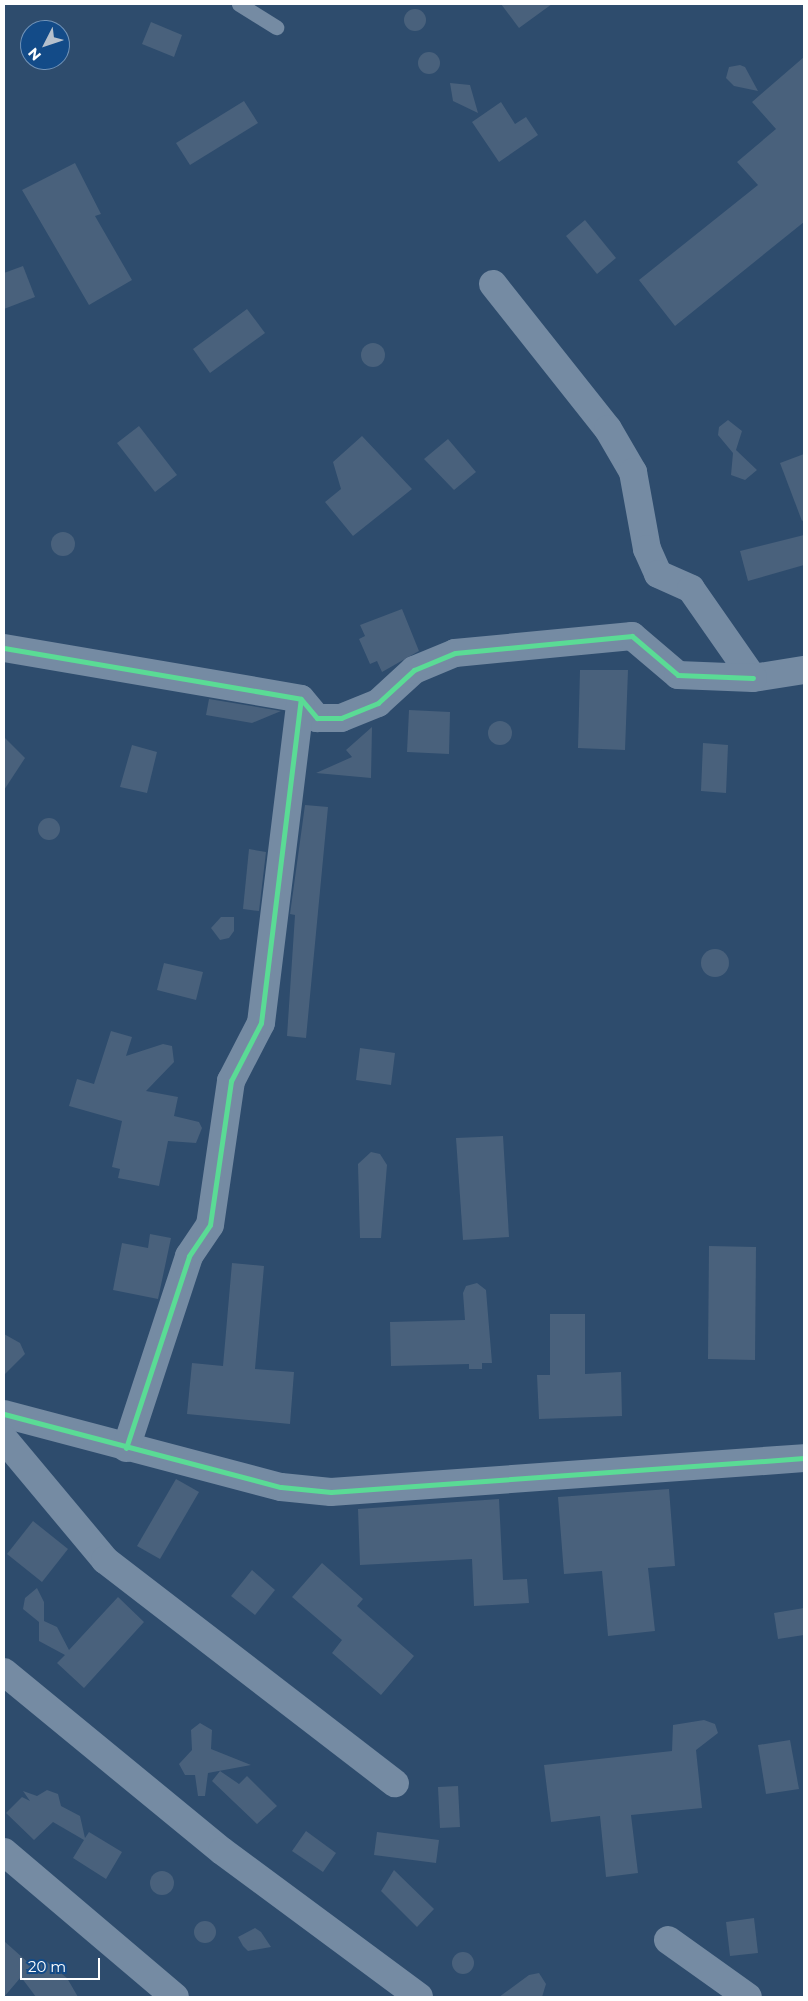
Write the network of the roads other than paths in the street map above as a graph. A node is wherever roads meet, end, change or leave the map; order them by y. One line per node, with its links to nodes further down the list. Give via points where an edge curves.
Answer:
1 (239, 4): 2 (lane)
2 (276, 27)
3 (493, 284): 6 (street, via 608,429 633,472 647,549 658,574 691,589)
4 (4, 648): 7 (street)
5 (804, 670): 6 (street)
6 (753, 678): 7 (street, via 678,675 632,636 455,653 414,670 378,702 341,718 318,718)
7 (300, 699): 10 (street, via 262,1023 231,1080 210,1225 189,1256)
8 (4, 1414): 10 (street)
9 (4, 1439): 13 (street, via 105,1560)
10 (126, 1448): 11 (street, via 281,1487 331,1492)
11 (804, 1458)
12 (4, 1672): 17 (street, via 222,1851)
13 (395, 1783)
14 (4, 1852): 16 (street)
15 (668, 1940): 18 (street)
16 (175, 1997)
17 (419, 1997)
18 (748, 1997)

